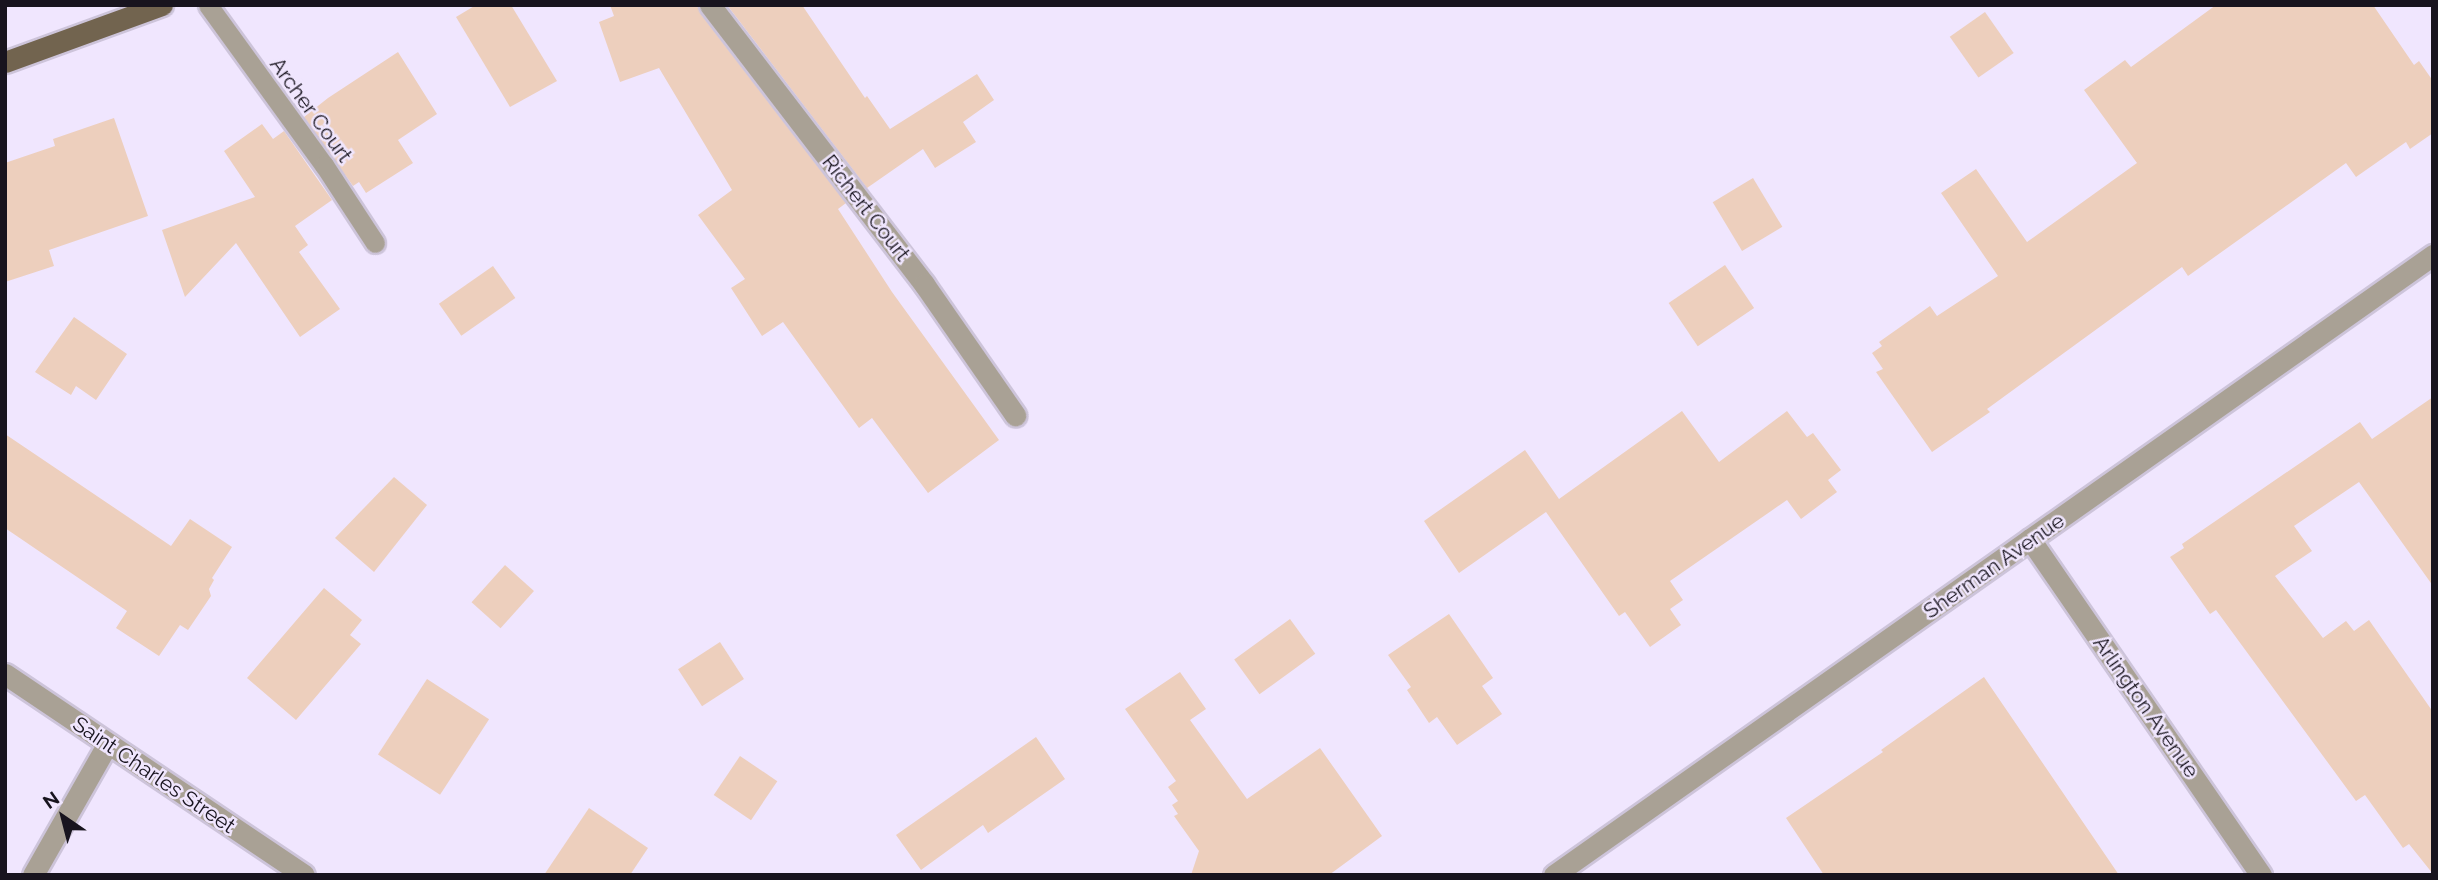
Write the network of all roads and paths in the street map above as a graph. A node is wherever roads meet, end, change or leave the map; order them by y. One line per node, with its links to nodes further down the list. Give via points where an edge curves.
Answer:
1 (162, 5): 4 (main road)
2 (208, 5): 5 (lane, Archer Court)
3 (710, 5): 7 (street, Richert Court, via 924,284)
4 (5, 62)
5 (375, 243)
6 (2433, 255): 8 (street, Sherman Avenue)
7 (1015, 415)
8 (2030, 540): 13 (street, Sherman Avenue); 14 (street, Arlington Avenue)
9 (5, 674): 10 (street, Saint Charles Street)
10 (107, 745): 11 (street); 12 (street, Saint Charles Street)
11 (33, 875)
12 (304, 875)
13 (1554, 875)
14 (2262, 875)

